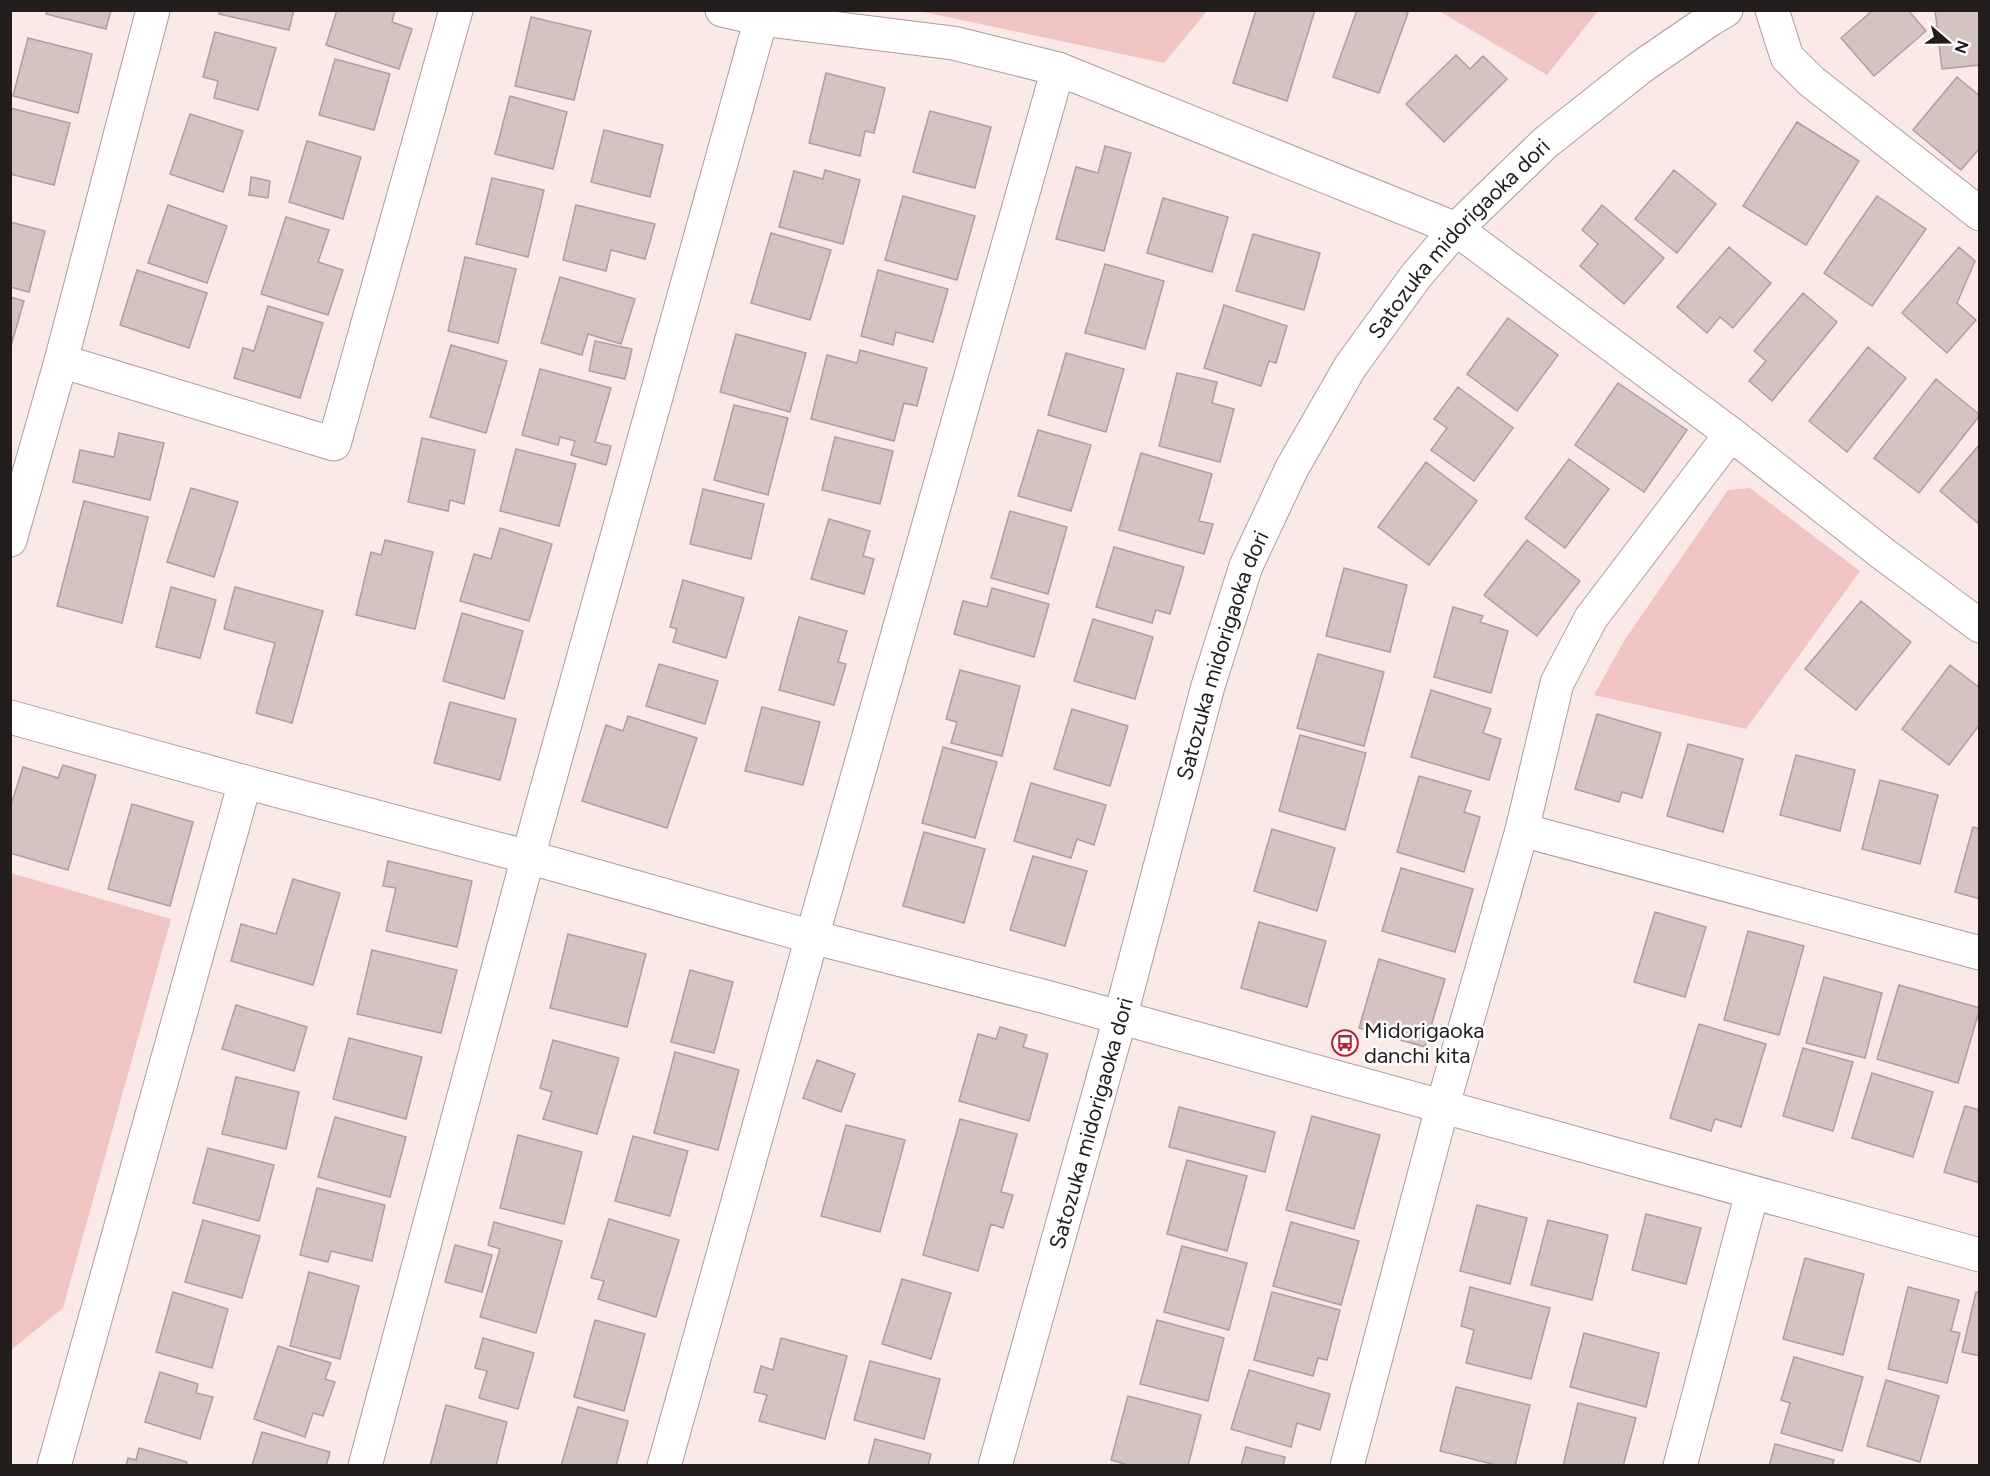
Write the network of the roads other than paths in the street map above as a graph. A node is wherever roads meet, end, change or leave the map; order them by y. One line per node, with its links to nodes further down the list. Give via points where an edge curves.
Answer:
1 (153, 10): 10 (street)
2 (456, 10): 10 (street, via 334,444)
3 (722, 10): 6 (street)
4 (1726, 10): 9 (street, Satozuka midorigaoka dori, via 1641,67 1545,143)
5 (1772, 10): 8 (street, via 1787,57 1810,81)
6 (761, 19): 7 (street, via 953,43); 17 (street)
7 (1058, 69): 9 (street); 18 (street)
8 (1980, 214)
9 (1456, 229): 11 (street); 20 (street, Satozuka midorigaoka dori, via 1416,276 1350,367 1292,468 1246,566 1208,686)
10 (61, 361): 12 (street)
11 (1731, 434): 13 (street); 16 (street, via 1591,618 1557,683)
12 (10, 540)
13 (1980, 626)
14 (10, 717): 15 (street)
15 (245, 782): 17 (street); 24 (street)
16 (1522, 830): 19 (street); 21 (street)
17 (528, 857): 18 (street); 25 (street)
18 (812, 937): 20 (street); 26 (street)
19 (1980, 953)
20 (1120, 1018): 21 (street); 27 (street, Satozuka midorigaoka dori)
21 (1442, 1108): 22 (street); 28 (street)
22 (1752, 1193): 23 (street); 29 (street)
23 (1980, 1255)
24 (54, 1466)
25 (364, 1466)
26 (664, 1466)
27 (995, 1466)
28 (1347, 1466)
29 (1680, 1466)

